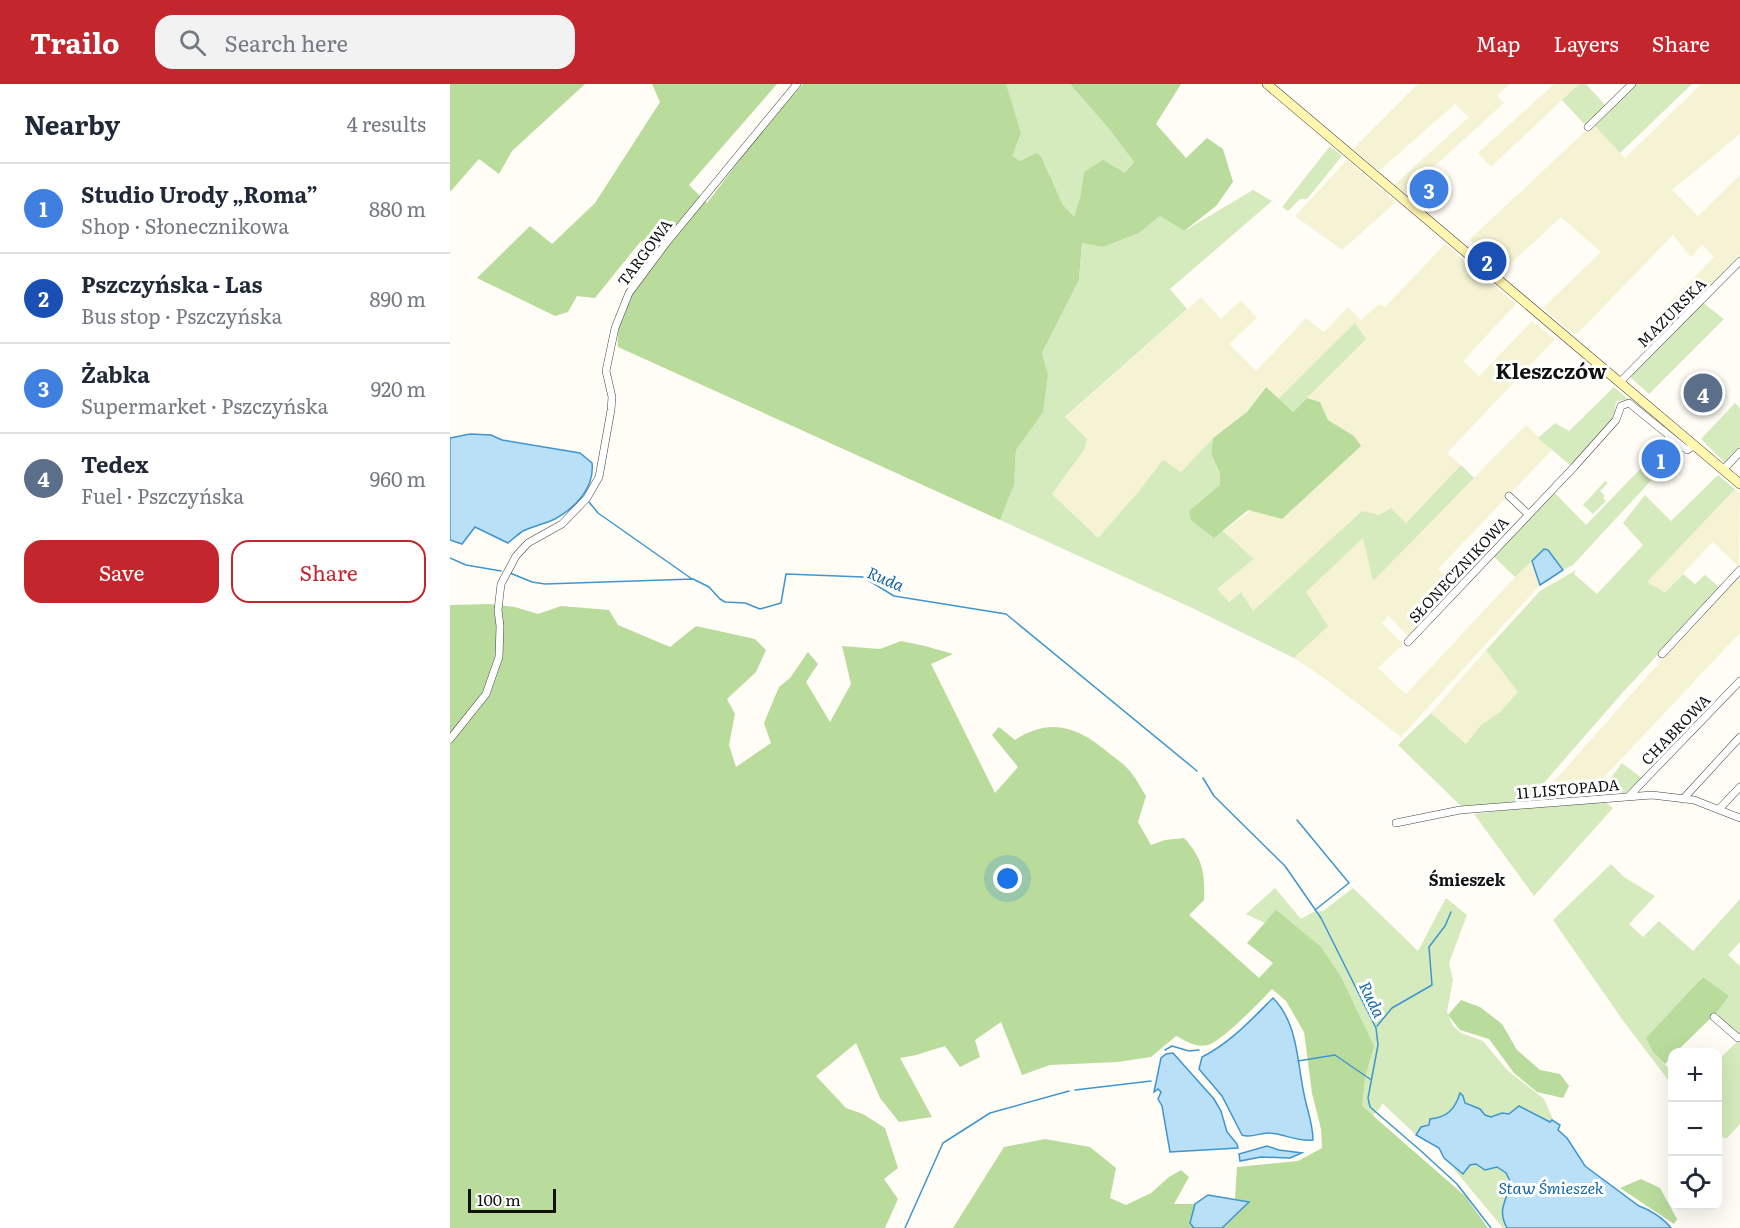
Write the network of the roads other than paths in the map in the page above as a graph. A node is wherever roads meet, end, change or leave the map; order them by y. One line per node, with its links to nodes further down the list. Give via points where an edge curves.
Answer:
1 (797, 84): 18 (street, TARGOWA, via 629,293 615,328 606,371 612,397 599,477 587,498 562,524 528,543 516,556 501,584 499,657 486,694)
2 (1266, 84): 6 (main road)
3 (1632, 84): 4 (street)
4 (1588, 127)
5 (1740, 261): 6 (street, MAZURSKA)
6 (1620, 382): 7 (main road)
7 (1695, 445): 9 (main road); 12 (street, SŁONECZNIKOWA, via 1687,450 1629,403 1621,406 1616,420)
8 (1740, 452): 9 (street)
9 (1724, 470): 10 (main road)
10 (1740, 484)
11 (1509, 495): 12 (street, SŁONECZNIKOWA)
12 (1528, 514): 14 (street, SŁONECZNIKOWA)
13 (1740, 570): 15 (street)
14 (1408, 642)
15 (1662, 654)
16 (1740, 681): 20 (street, CHABROWA)
17 (1740, 737): 21 (street)
18 (450, 739)
19 (1740, 787): 22 (street)
20 (1629, 796): 21 (street, 11 LISTOPADA); 24 (street, 11 LISTOPADA, via 1460,810)
21 (1683, 799): 22 (street, 11 LISTOPADA)
22 (1719, 809): 23 (street, 11 LISTOPADA)
23 (1740, 818)
24 (1396, 823)
25 (1714, 1017): 26 (street)
26 (1740, 1037)

